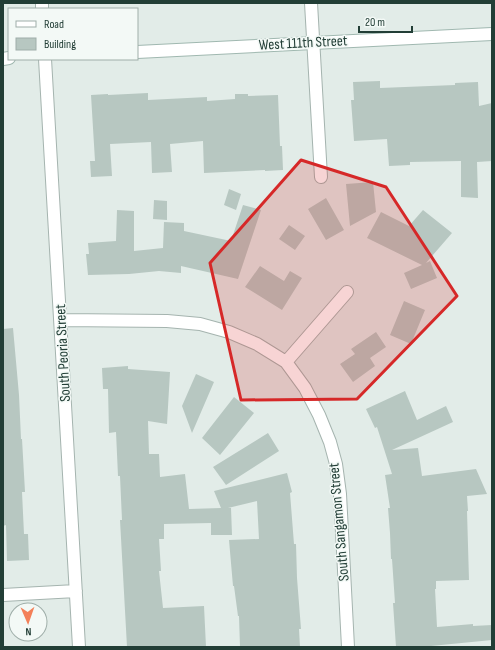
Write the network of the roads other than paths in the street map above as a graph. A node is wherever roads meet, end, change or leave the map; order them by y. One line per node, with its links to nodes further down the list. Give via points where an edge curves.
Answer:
1 (311, 3): 3 (street)
2 (492, 34): 3 (street, West 111th Street)
3 (313, 43): 4 (street, West 111th Street); 6 (street)
4 (138, 52)
5 (45, 60): 8 (street, South Peoria Street)
6 (321, 177)
7 (347, 292): 9 (street)
8 (61, 320): 9 (street, South Sangamon Street, via 167,321 200,324 229,332 257,344); 10 (street, South Peoria Street)
9 (286, 362): 13 (street, South Sangamon Street, via 305,388 319,415 336,464 340,494)
10 (76, 591): 11 (street); 12 (street, South Peoria Street)
11 (3, 594)
12 (79, 647)
13 (348, 647)

